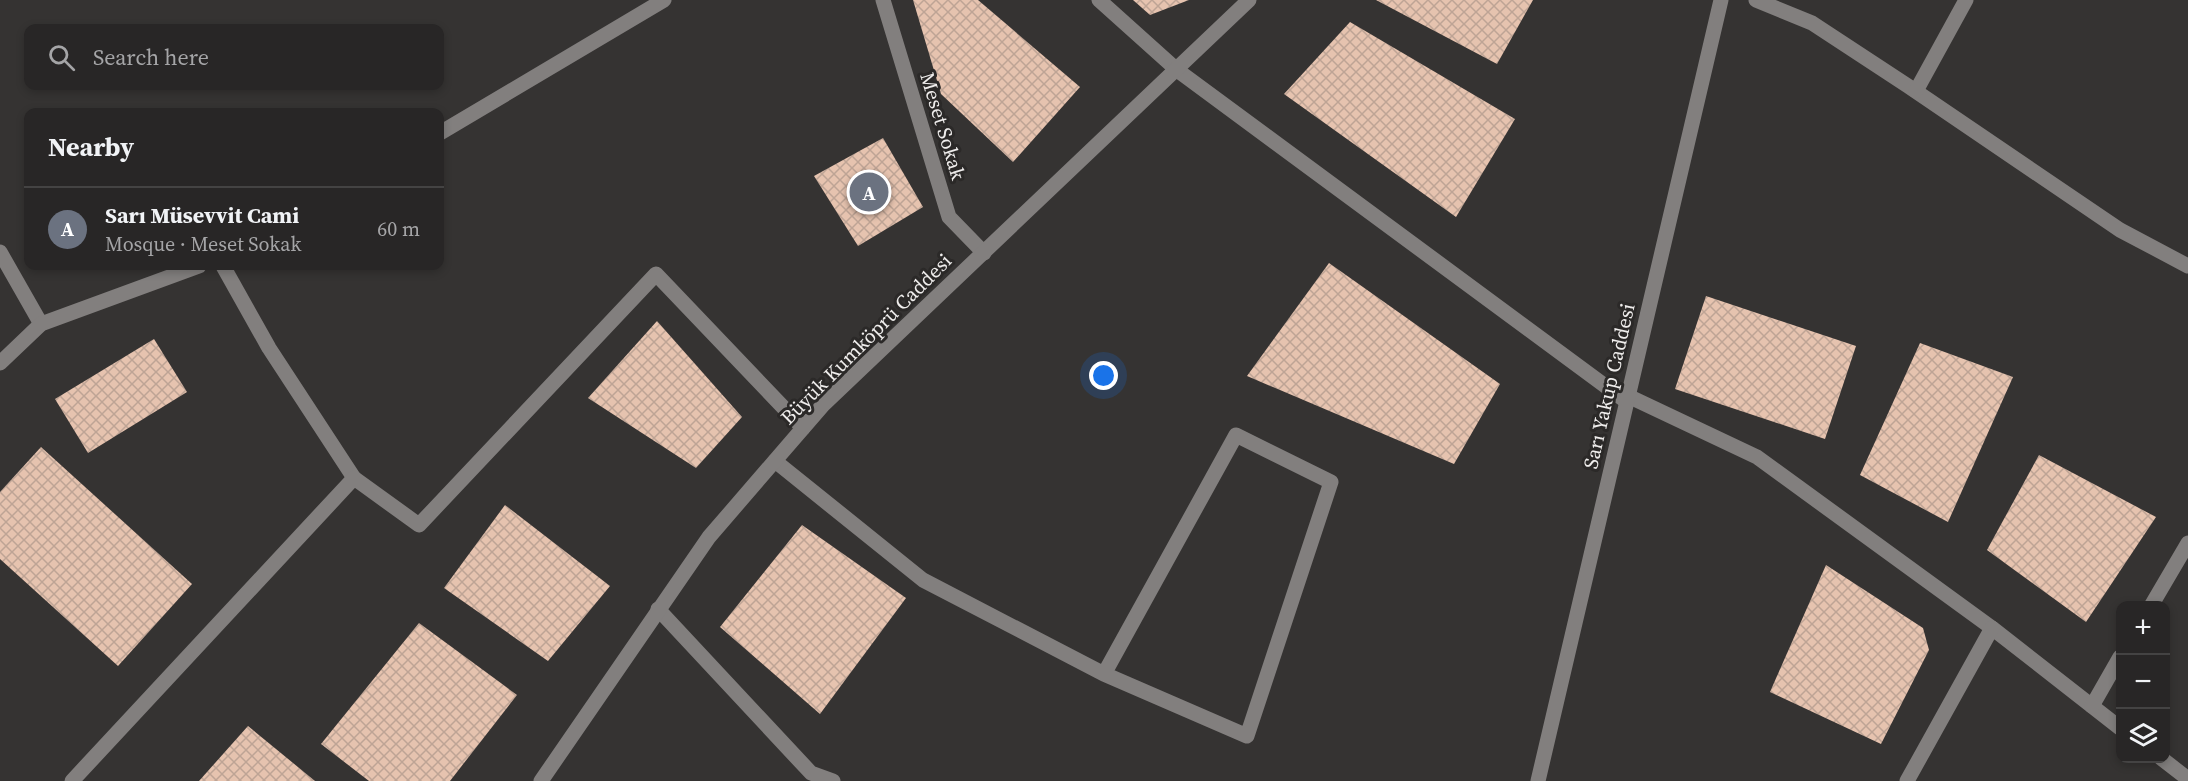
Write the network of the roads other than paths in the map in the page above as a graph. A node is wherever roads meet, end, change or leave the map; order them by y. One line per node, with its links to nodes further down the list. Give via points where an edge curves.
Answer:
1 (664, 0): 10 (street)
2 (883, 0): 12 (street, Meset Sokak, via 949,217)
3 (1099, 0): 8 (street)
4 (1249, 0): 8 (street, Büyük Kumköprü Caddesi)
5 (1721, 0): 18 (street, Sarı Yakup Caddesi)
6 (1756, 0): 9 (street, via 1812,23)
7 (1966, 0): 9 (street)
8 (1177, 70): 12 (street, Büyük Kumköprü Caddesi); 18 (street)
9 (1916, 91): 13 (street, via 2120,230)
10 (444, 131)
11 (0, 252): 16 (street)
12 (984, 253): 19 (street, Büyük Kumköprü Caddesi)
13 (2188, 266)
14 (188, 270): 16 (street)
15 (225, 270): 21 (street, via 269,348)
16 (41, 324): 17 (street)
17 (0, 363)
18 (1628, 399): 25 (street, via 1757,457); 35 (street, Sarı Yakup Caddesi)
19 (803, 428): 20 (street, Büyük Kumköprü Caddesi); 21 (street, via 656,274 419,525)
20 (775, 461): 24 (street, Büyük Kumköprü Caddesi, via 709,537); 27 (street, via 924,580)
21 (354, 478): 32 (street)
22 (2188, 543): 23 (street)
23 (2154, 601)
24 (658, 609): 33 (street, Büyük Kumköprü Caddesi); 34 (street, via 811,773)
25 (1992, 628): 28 (street); 36 (street)
26 (2116, 665): 28 (street)
27 (1104, 674): 27 (street, via 1247,736 1330,482 1236,435)
28 (2092, 706): 29 (street)
29 (2116, 724)
30 (2166, 763): 31 (street)
31 (2188, 779)
32 (72, 781)
33 (540, 781)
34 (833, 781)
35 (1538, 781)
36 (1907, 781)

